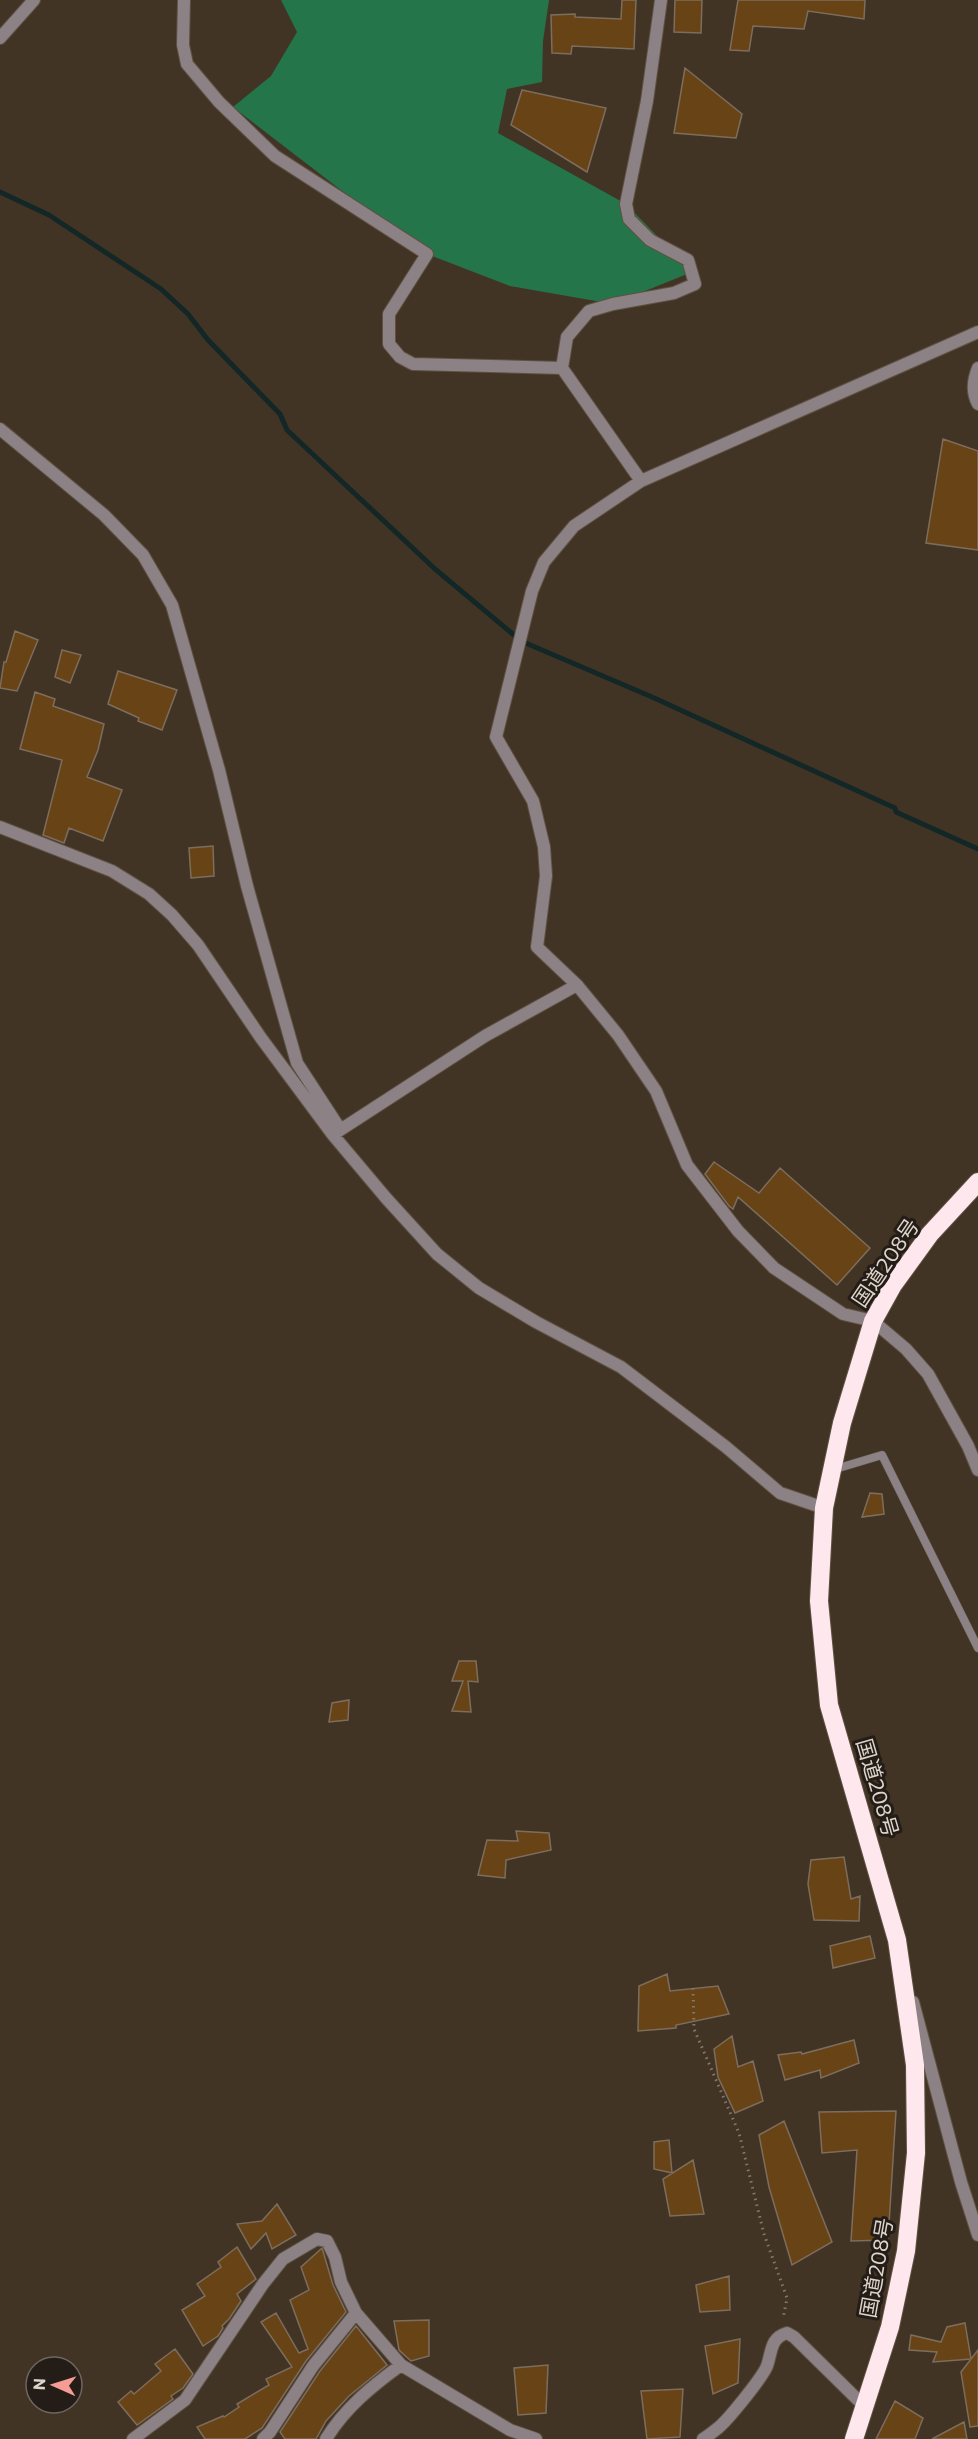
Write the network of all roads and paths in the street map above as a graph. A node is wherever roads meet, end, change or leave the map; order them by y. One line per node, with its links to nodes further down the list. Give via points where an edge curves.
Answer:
1 (34, 0): 4 (street)
2 (184, 0): 6 (street, via 183,45 188,64 219,102 275,156 427,254 389,314 389,344 400,357 413,364)
3 (661, 0): 6 (street, via 647,101 626,204 629,219 650,240 688,260 695,284 675,293 589,311 567,337)
4 (0, 38)
5 (978, 332): 10 (street)
6 (562, 368): 10 (street)
7 (978, 368): 8 (street, via 974,397)
8 (978, 404)
9 (0, 429): 13 (street, via 104,515 143,555 172,605 297,1063)
10 (640, 482): 12 (street, via 574,526 544,562 532,591 496,737 533,801 544,847 546,876 537,947)
11 (0, 826): 13 (street, via 112,871 149,894 198,945 268,1047)
12 (577, 985): 13 (street, via 485,1036); 15 (street, via 656,1091 687,1165 738,1231 774,1268 843,1314)
13 (337, 1132): 18 (street, via 437,1254 478,1288 621,1367 780,1493)
14 (978, 1182): 15 (highway, 国道208号, via 930,1234)
15 (873, 1321): 16 (highway, 国道208号); 17 (street, via 928,1374)
16 (832, 1470): 18 (highway, 国道208号); 19 (lane, via 882,1455)
17 (978, 1470)
18 (824, 1508): 20 (highway, 国道208号, via 819,1601 830,1705)
19 (978, 1648)
20 (897, 1940): 22 (street); 27 (highway, 国道208号, via 915,2064 916,2153 906,2251 890,2327)
21 (693, 1988): 25 (path, via 694,2029 739,2133 764,2234 787,2298)
22 (975, 2213): 23 (street)
23 (978, 2235)
24 (356, 2313): 26 (street); 28 (street, via 313,2366); 29 (street, via 327,2241 317,2239 303,2246 283,2259 263,2284 185,2400)
25 (779, 2335): 27 (street, via 787,2333 794,2337 858,2400); 32 (street, via 773,2342 766,2368 719,2427)
26 (401, 2365): 30 (street, via 369,2388); 31 (street, via 510,2430)
27 (867, 2403): 33 (highway, 国道208号)
28 (269, 2437)
29 (133, 2439)
30 (326, 2439)
31 (536, 2439)
32 (703, 2439)
33 (854, 2439)

